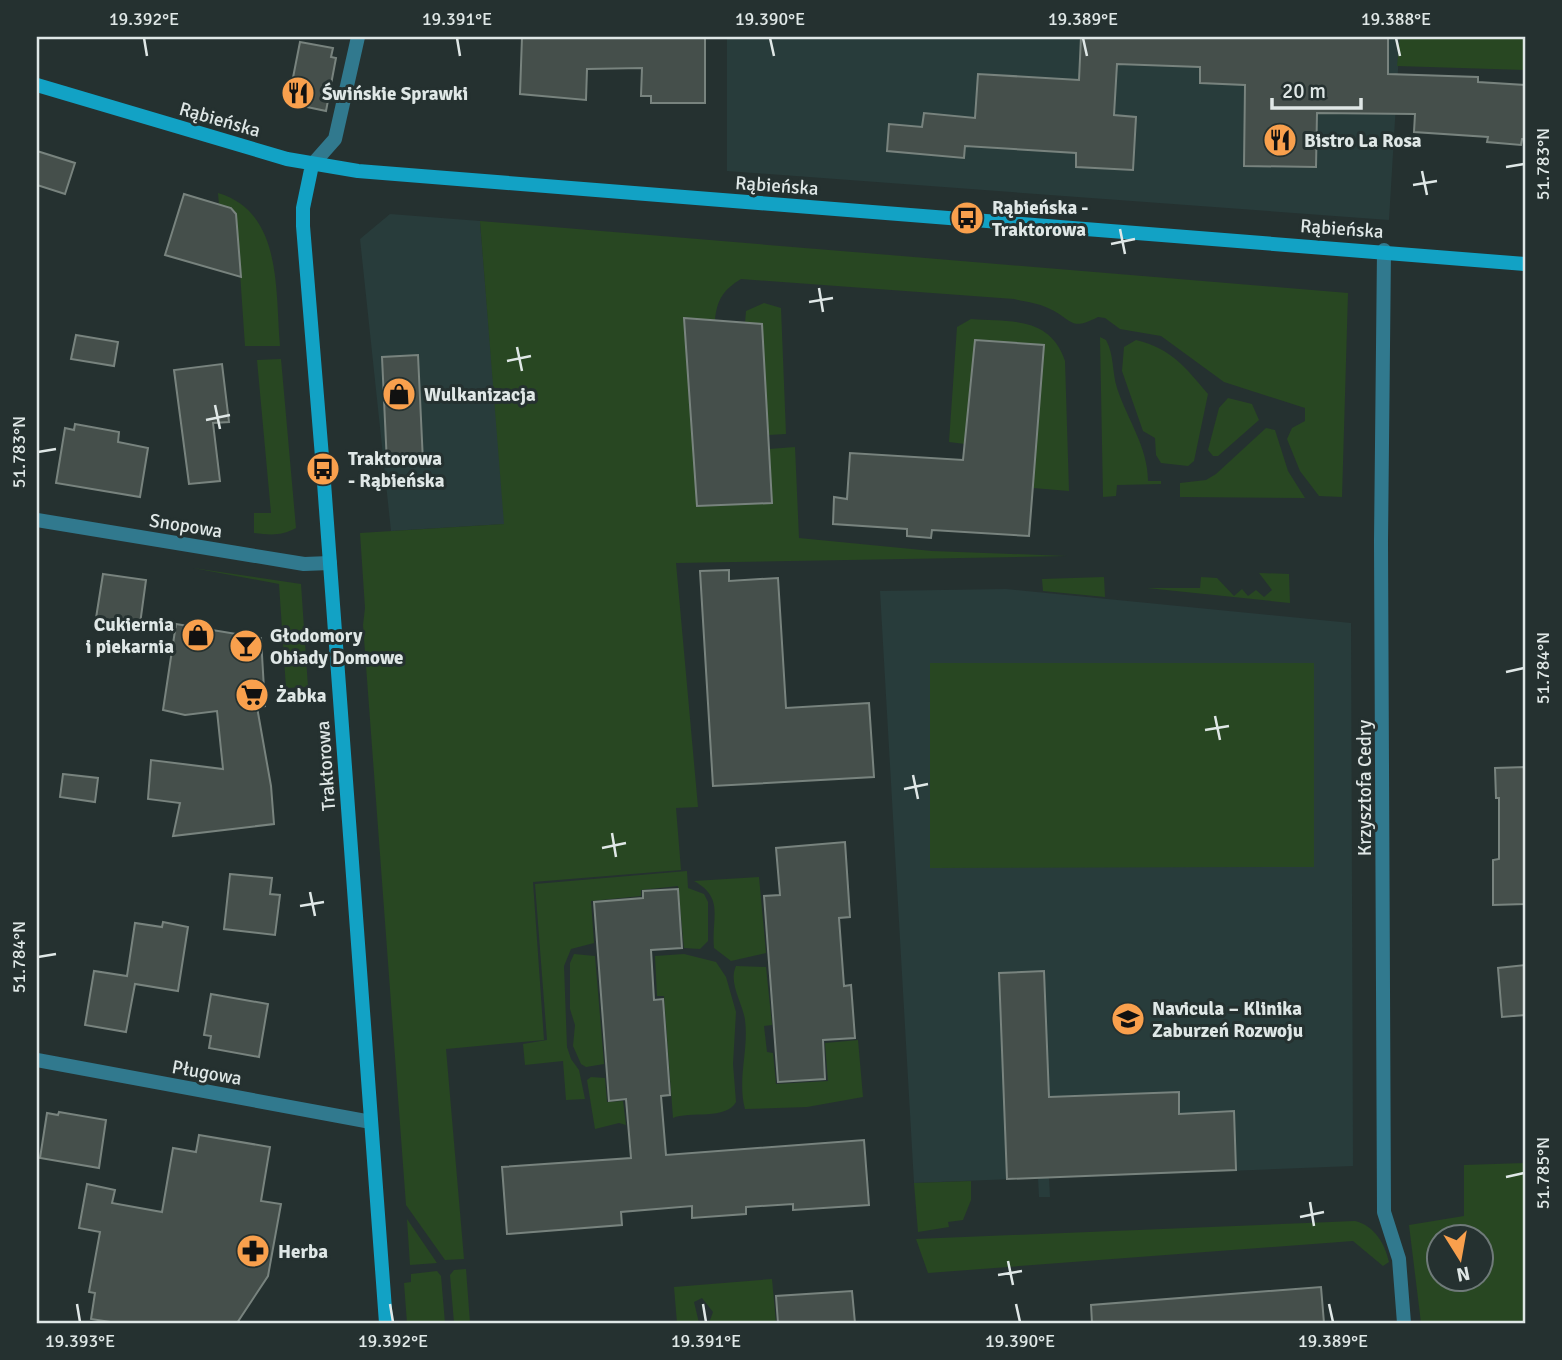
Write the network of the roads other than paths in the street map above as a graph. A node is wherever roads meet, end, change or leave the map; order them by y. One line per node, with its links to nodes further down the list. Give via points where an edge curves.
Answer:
1 (358, 37): 3 (street, via 335,139)
2 (37, 85): 3 (main road, Rąbieńska)
3 (312, 165): 4 (main road, Rąbieńska); 7 (main road, Traktorowa, via 303,226)
4 (1384, 250): 5 (main road, Rąbieńska); 11 (street, Krzysztofa Cedry, via 1384,1212 1399,1259)
5 (1525, 264)
6 (37, 520): 7 (street, Snopowa, via 304,564)
7 (330, 563): 9 (main road, Traktorowa)
8 (37, 1060): 9 (street, Pługowa)
9 (371, 1122): 10 (main road, Traktorowa)
10 (386, 1323)
11 (1404, 1323)

